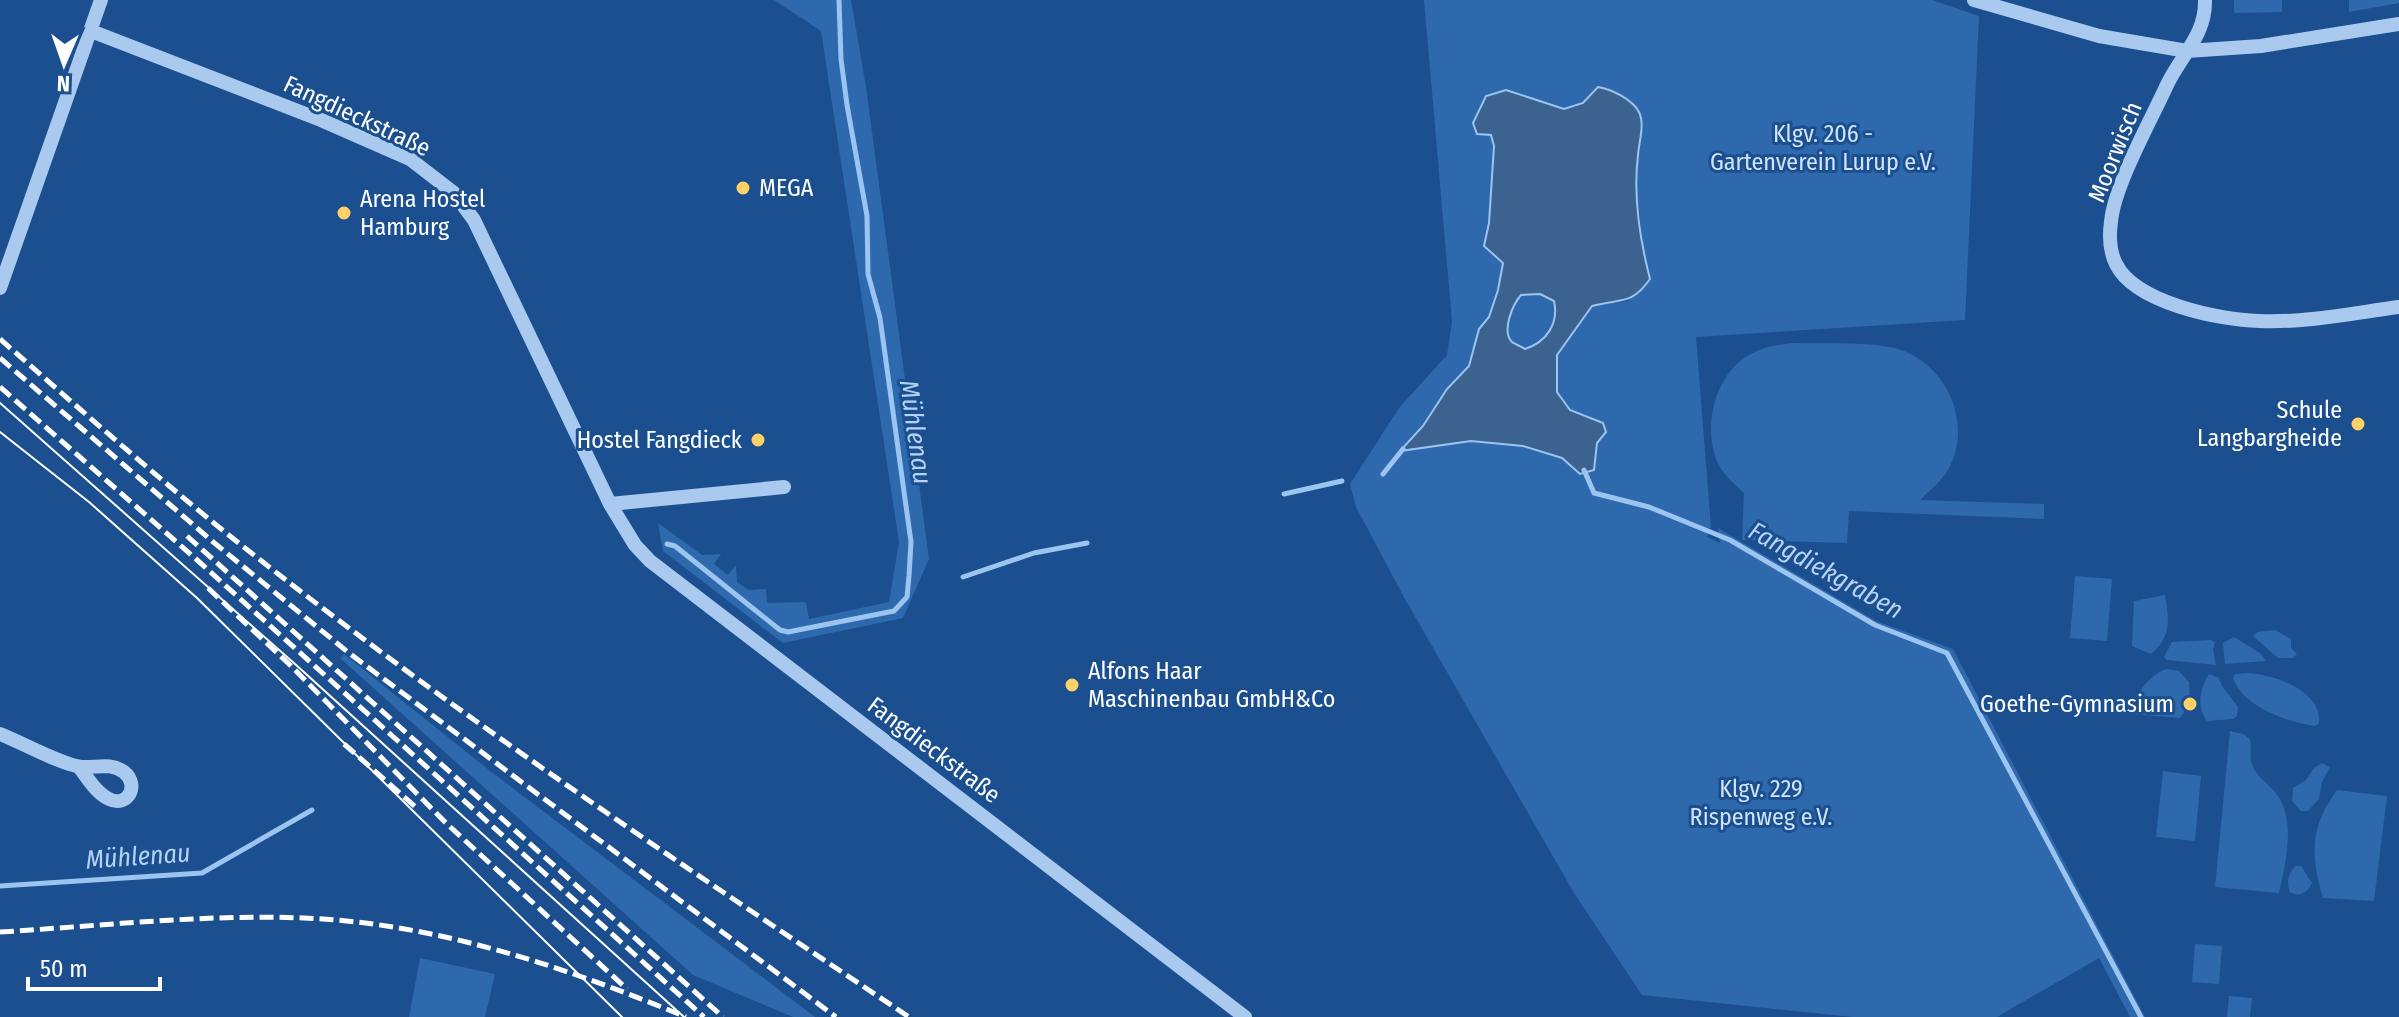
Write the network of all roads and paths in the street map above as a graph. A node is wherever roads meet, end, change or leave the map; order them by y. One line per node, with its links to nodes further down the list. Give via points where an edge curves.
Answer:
1 (101, 0): 5 (street)
2 (1974, 0): 6 (street, via 2099,36)
3 (2205, 0): 6 (street, Moorwisch, via 2201,30)
4 (2399, 24): 6 (street, via 2261,46)
5 (91, 31): 7 (street); 11 (street, Fangdieckstraße, via 373,142 410,159 454,193 474,220)
6 (2187, 51): 9 (street, Moorwisch, via 2118,192 2110,243 2116,265 2144,290 2217,317 2297,320)
7 (7, 248): 8 (street)
8 (0, 288)
9 (2399, 307)
10 (784, 487): 11 (street)
11 (610, 504): 14 (street, Fangdieckstraße, via 650,561)
12 (0, 734): 13 (street)
13 (79, 767)
14 (1245, 1017)

